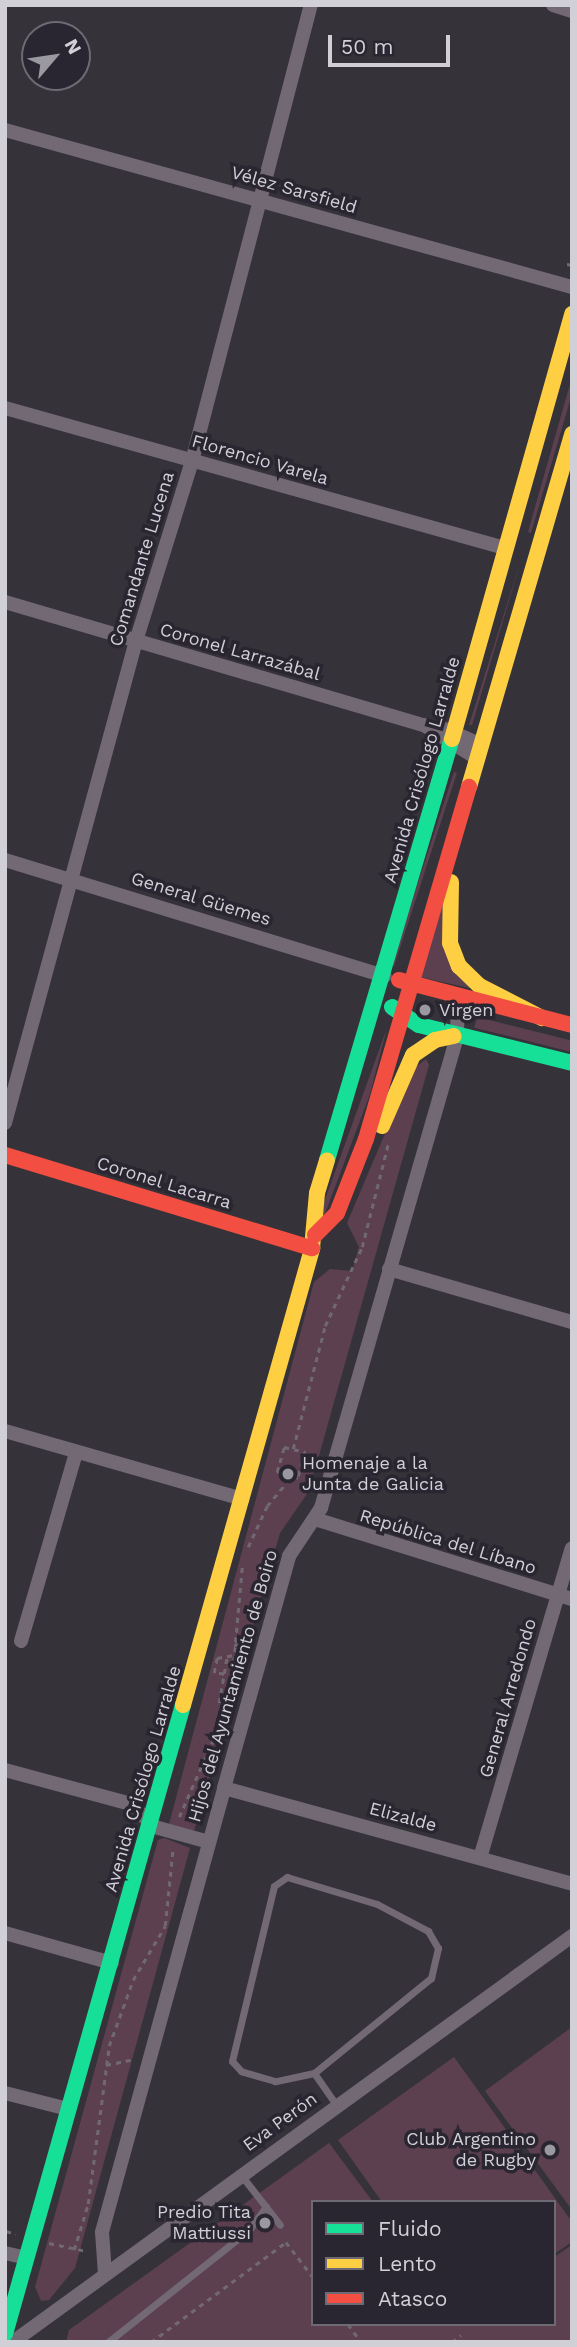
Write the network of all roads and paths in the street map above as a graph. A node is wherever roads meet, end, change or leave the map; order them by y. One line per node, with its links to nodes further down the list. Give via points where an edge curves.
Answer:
1 (312, 5): 5 (street, Comandante Lucena)
2 (553, 5): 3 (street)
3 (572, 11)
4 (5, 130): 5 (street, Vélez Sarsfield)
5 (261, 200): 6 (street, Vélez Sarsfield); 10 (street, Comandante Lucena)
6 (572, 287)
7 (572, 314): 11 (main road, Avenida Crisólogo Larralde)
8 (5, 408): 10 (street, Florencio Varela)
9 (572, 433): 15 (main road, Avenida Crisólogo Larralde)
10 (192, 461): 11 (street, Florencio Varela); 13 (street, Comandante Lucena)
11 (505, 548): 14 (main road, Avenida Crisólogo Larralde)
12 (5, 602): 13 (street, Coronel Larrazábal)
13 (136, 641): 14 (street, Coronel Larrazábal, via 424,725); 18 (street, Comandante Lucena)
14 (451, 738): 15 (street, Coronel Larrazábal); 19 (main road, Avenida Crisólogo Larralde)
15 (480, 752): 16 (main road, Avenida Crisólogo Larralde)
16 (459, 829): 20 (main road, Avenida Crisólogo Larralde); 23 (main road, via 449,908 452,952 480,986)
17 (5, 860): 18 (street, General Güemes)
18 (71, 880): 19 (street, General Güemes); 27 (street, Comandante Lucena)
19 (385, 976): 20 (main road); 22 (main road, via 387,1000); 31 (main road, Avenida Crisólogo Larralde, via 311,1214)
20 (411, 984): 21 (main road); 22 (main road, Avenida Crisólogo Larralde)
21 (458, 996): 23 (main road); 25 (street, Hijos del Ayuntamiento de Boiro)
22 (400, 1016): 25 (main road); 30 (main road, Avenida Crisólogo Larralde)
23 (542, 1018): 24 (main road)
24 (572, 1026)
25 (457, 1036): 26 (main road); 30 (main road, via 440,1038 413,1055 376,1142); 32 (street, Hijos del Ayuntamiento de Boiro)
26 (572, 1063)
27 (5, 1123)
28 (390, 1135): 35 (path, via 369,1225 325,1326)
29 (5, 1155): 31 (main road, Coronel Lacarra)
30 (355, 1171): 31 (main road, Avenida Crisólogo Larralde, via 337,1213)
31 (313, 1241): 38 (main road, Avenida Crisólogo Larralde)
32 (389, 1269): 33 (street); 39 (street, Hijos del Ayuntamiento de Boiro)
33 (572, 1322)
34 (5, 1431): 36 (street)
35 (293, 1449): 37 (path, via 305,1452 298,1478); 37 (path, via 284,1447 277,1472)
36 (76, 1453): 38 (street); 44 (street)
37 (292, 1476): 41 (path, via 267,1506)
38 (242, 1499): 52 (main road, Avenida Crisólogo Larralde)
39 (315, 1519): 43 (street, República del Líbano); 51 (street, Hijos del Ayuntamiento de Boiro, via 289,1556)
40 (572, 1548): 43 (street, General Arredondo)
41 (247, 1549)
42 (244, 1560): 45 (path, via 235,1600)
43 (565, 1597): 55 (street, General Arredondo)
44 (21, 1641)
45 (234, 1655): 46 (path); 48 (path)
46 (228, 1656): 47 (path); 47 (path, via 217,1658 214,1673)
47 (225, 1674): 48 (path); 49 (path, via 219,1703)
48 (234, 1675): 49 (path)
49 (228, 1709): 53 (path)
50 (5, 1770): 52 (street, via 131,1804)
51 (224, 1788): 54 (street, Hijos del Ayuntamiento de Boiro); 55 (street, Elizalde)
52 (150, 1820): 53 (street); 59 (main road, Avenida Crisólogo Larralde)
53 (172, 1832): 54 (street); 61 (path, via 170,1911 120,2011)
54 (209, 1842): 60 (street, Hijos del Ayuntamiento de Boiro)
55 (481, 1858): 56 (street, Elizalde)
56 (572, 1884)
57 (5, 1933): 59 (street)
58 (572, 1936): 64 (street, Eva Perón)
59 (112, 1963): 65 (main road, Avenida Crisólogo Larralde)
60 (150, 2056): 61 (path); 71 (street, Hijos del Ayuntamiento de Boiro)
61 (105, 2065): 72 (path, via 88,2204)
62 (314, 2073): 62 (lane, via 431,1978 438,1948 428,1931 377,1904 288,1877 274,1886 232,2061 264,2080 296,2080); 64 (lane)
63 (5, 2093): 65 (street)
64 (336, 2105): 66 (street, Eva Perón)
65 (68, 2109): 70 (main road, Avenida Crisólogo Larralde)
66 (241, 2174): 67 (lane); 75 (street, Eva Perón)
67 (266, 2207): 68 (lane); 81 (lane, via 249,2230)
68 (280, 2225)
69 (6, 2231): 70 (path)
70 (32, 2238): 72 (path); 74 (main road, Avenida Crisólogo Larralde)
71 (99, 2248): 72 (path); 75 (street, Hijos del Ayuntamiento de Boiro)
72 (74, 2250)
73 (5, 2253): 74 (street)
74 (26, 2258): 78 (main road, Avenida Crisólogo Larralde)
75 (105, 2274): 80 (street, Eva Perón)
76 (311, 2274): 82 (path, via 286,2242)
77 (349, 2326): 83 (path)
78 (5, 2334)
79 (461, 2334): 84 (path)
80 (13, 2342)
81 (108, 2342)
82 (151, 2342)
83 (361, 2342)
84 (452, 2342)

